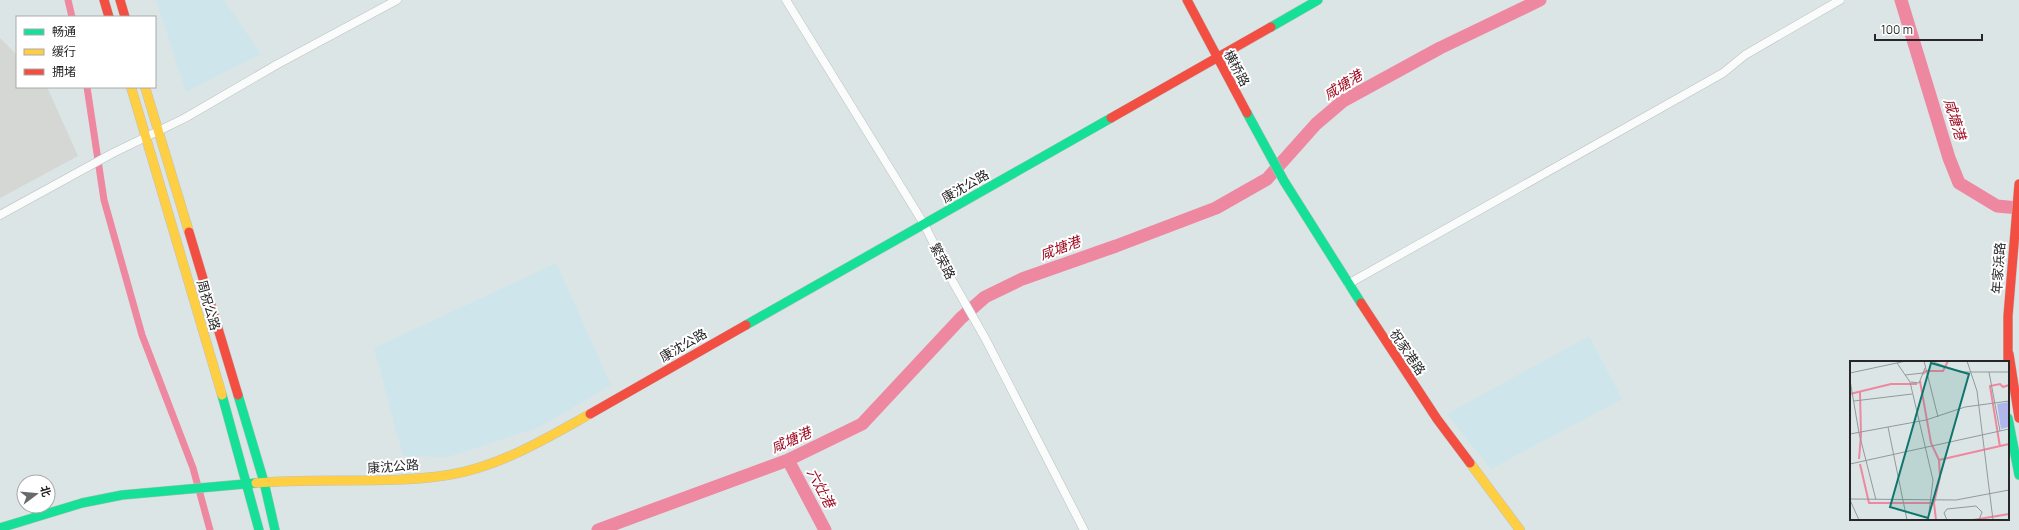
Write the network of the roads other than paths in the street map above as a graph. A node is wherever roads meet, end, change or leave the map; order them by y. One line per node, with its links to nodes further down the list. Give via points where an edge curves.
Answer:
1 (104, 0): 8 (main road)
2 (120, 0): 9 (main road)
3 (397, 0): 13 (street, via 276,65 185,118)
4 (786, 0): 18 (street, 繁荣路)
5 (1188, 0): 10 (main road, 横桥路)
6 (1318, 0): 10 (main road, 康沈公路)
7 (1838, 1): 19 (street, via 1746,55 1723,73)
8 (109, 16)
9 (125, 16)
10 (1217, 58): 15 (main road, 横桥路); 18 (main road, 康沈公路)
11 (131, 88): 14 (main road, 周祝公路)
12 (145, 88): 13 (main road)
13 (157, 131): 14 (street); 25 (main road)
14 (146, 136): 17 (street); 26 (main road, 周祝公路)
15 (1284, 181): 19 (main road, 祝家港路)
16 (2019, 185): 20 (main road, 年家浜路, via 2008,316)
17 (0, 215)
18 (924, 224): 25 (main road, 康沈公路, via 552,435 514,454 478,468 448,475 388,481); 30 (street, 繁荣路)
19 (1348, 284): 31 (main road, 祝家港路, via 1437,419)
20 (2008, 358)
21 (2009, 363): 22 (main road, 年家浜路)
22 (2019, 418)
23 (2009, 423): 24 (main road)
24 (2019, 475)
25 (264, 482): 26 (main road, 康沈公路); 29 (main road)
26 (248, 484): 27 (main road, 康沈公路, via 122,495 82,503); 28 (main road, 周祝公路)
27 (0, 528)
28 (259, 530)
29 (275, 530)
30 (1084, 530)
31 (1520, 530)

